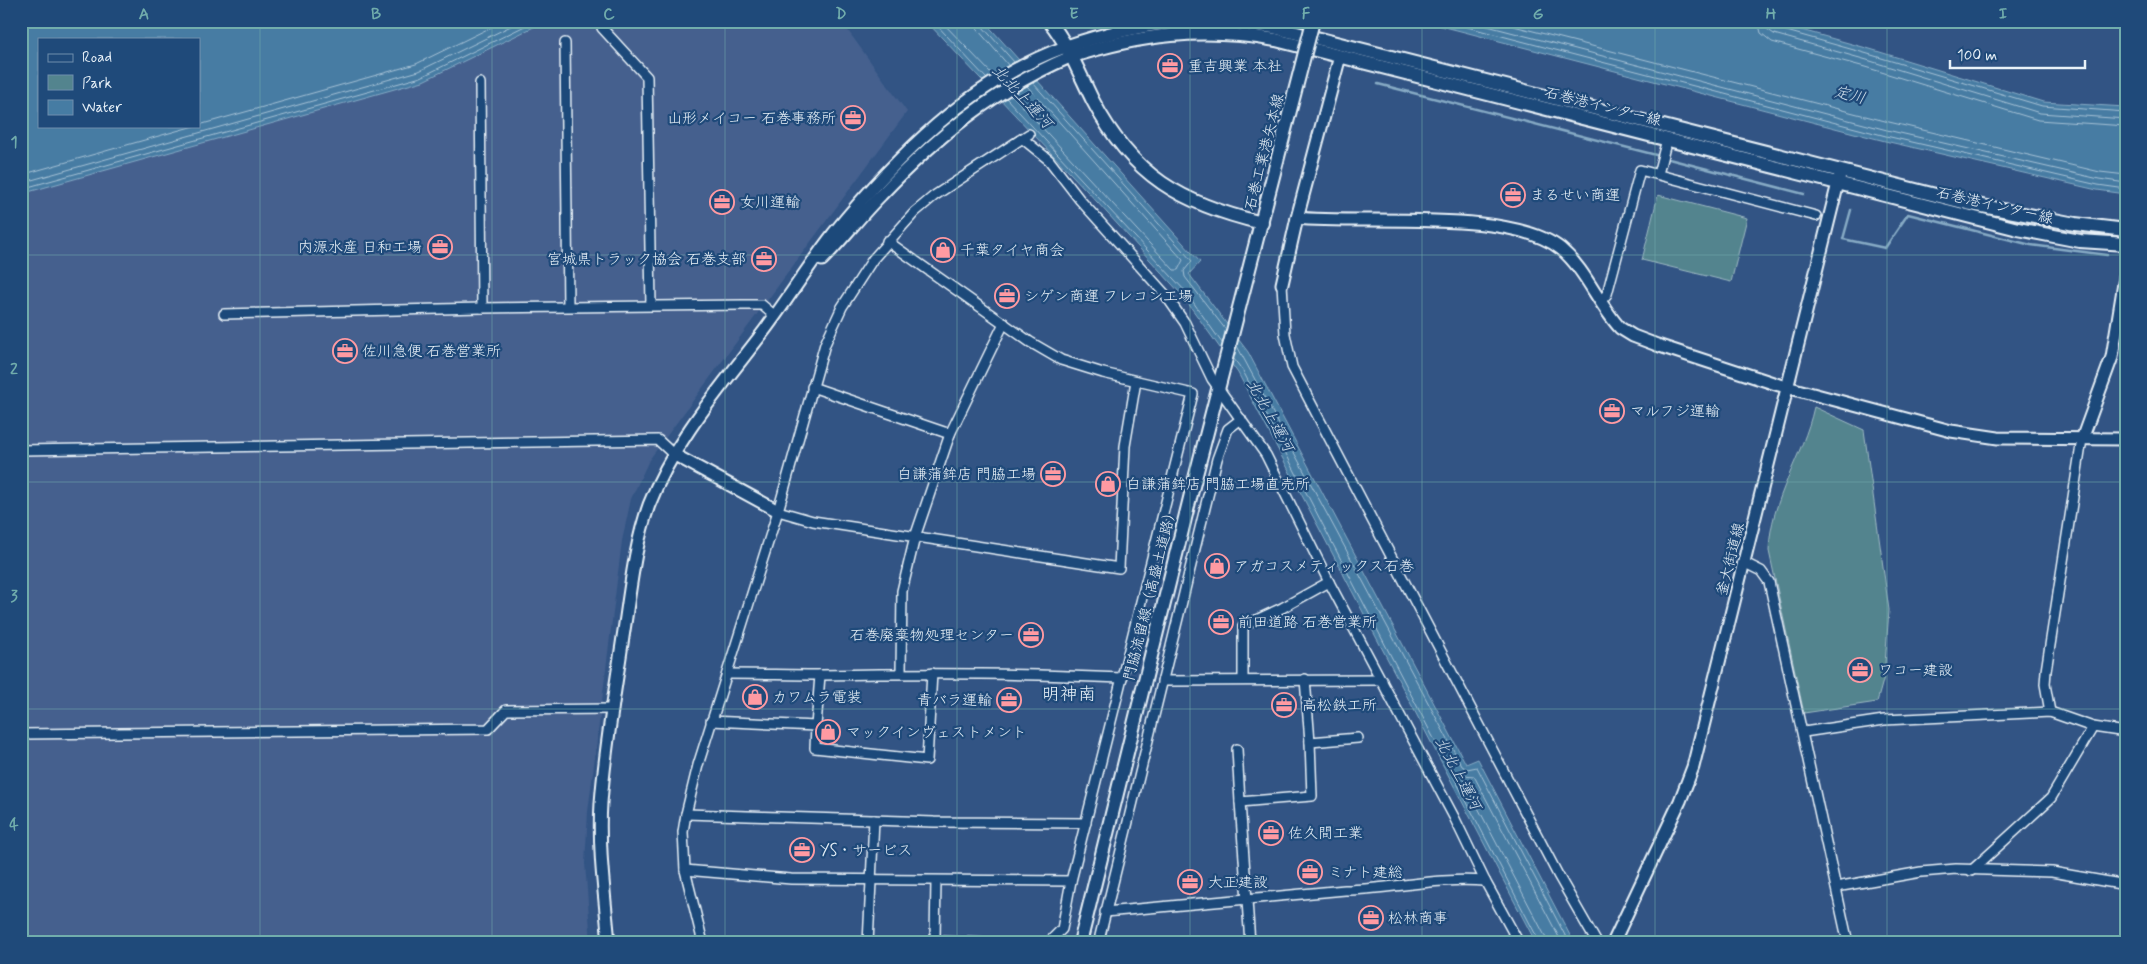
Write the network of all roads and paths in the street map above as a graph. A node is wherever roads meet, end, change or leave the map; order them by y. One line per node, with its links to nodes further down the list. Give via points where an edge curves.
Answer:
1 (1049, 21): 7 (main road, 石巻工業港矢本線)
2 (1182, 21): 7 (main road, via 1114,31)
3 (1230, 21): 12 (main road, 石巻港インター線, via 1281,29)
4 (1313, 21): 15 (main road, 石巻工業港矢本線, bridge)
5 (602, 28): 23 (street, via 647,78)
6 (565, 43): 24 (street)
7 (1067, 52): 8 (main road, 石巻港インター線, via 1192,32 1250,35); 15 (main road, 石巻工業港矢本線, via 1109,130 1141,167 1196,202); 20 (street, via 956,124 915,160 840,242); 20 (street, via 1031,61 982,88 943,118 897,162 832,236)
8 (1340, 56): 10 (main road, 石巻港インター線); 14 (street)
9 (480, 83): 25 (street)
10 (1667, 139): 11 (street); 12 (main road, 石巻港インター線)
11 (1658, 174): 13 (street); 22 (street, via 1640,170 1607,294)
12 (1840, 176): 16 (main road, 石巻港インター線, via 2014,214); 18 (main road, 石巻港インター線, via 2018,229 2080,241); 31 (street, 釜大街道線)
13 (1816, 216)
14 (1297, 218): 21 (street); 22 (street, via 1466,223 1528,233 1568,255)
15 (1262, 224): 32 (main road, 門脇流留線（高盛土道路）)
16 (2126, 230)
17 (888, 241): 28 (street); 30 (street, via 842,307 825,344); 32 (street, via 934,196 1026,137 1164,293 1185,323)
18 (2126, 244)
19 (2126, 271): 35 (street, via 2112,357)
20 (802, 278): 27 (street)
21 (1282, 284): 86 (street, via 1283,316 1292,367 1558,875)
22 (1601, 301): 31 (street, via 1613,320 1633,336)
23 (651, 305): 24 (street); 27 (street, via 762,306)
24 (568, 306): 25 (street)
25 (482, 308): 26 (street)
26 (224, 314)
27 (775, 316): 38 (street)
28 (1004, 323): 29 (street, via 1061,360); 34 (street)
29 (1136, 381): 40 (street, via 1125,446 1119,568); 47 (street, via 1192,394)
30 (812, 387): 34 (street); 39 (street)
31 (1787, 388): 35 (street, via 1951,431 1998,438); 41 (street, 釜大街道線)
32 (1219, 389): 33 (street); 83 (main road, 門脇流留線（高盛土道路）)
33 (1242, 419): 42 (street, via 1266,455); 51 (street, via 1228,429 1222,444)
34 (950, 434): 40 (street)
35 (2082, 439): 36 (street); 53 (street, via 2046,671)
36 (2126, 439)
37 (21, 450): 38 (street, via 658,440)
38 (672, 454): 39 (street); 52 (street, via 640,534)
39 (778, 511): 40 (street, via 813,521); 45 (street)
40 (915, 537): 43 (street, via 902,592)
41 (1745, 563): 57 (street, via 1761,571 1769,582); 87 (street, 釜大街道線, via 1694,767)
42 (1330, 582): 49 (street, via 1243,626); 50 (street)
43 (901, 672): 44 (street); 46 (street)
44 (932, 673): 47 (street); 55 (street, via 927,760 815,748)
45 (727, 674): 46 (street); 54 (street)
46 (820, 675): 55 (street)
47 (1122, 678): 66 (street)
48 (1305, 679): 49 (street); 50 (street); 61 (street)
49 (1243, 680): 51 (street)
50 (1382, 680): 72 (street)
51 (1162, 681): 76 (street)
52 (613, 709): 59 (street, via 506,710 488,729); 78 (street, via 601,803)
53 (2050, 712): 56 (street); 57 (street, via 1884,720)
54 (711, 721): 55 (street); 64 (street)
55 (816, 726)
56 (2093, 727): 58 (street); 68 (street, via 2051,798)
57 (1804, 732): 74 (street)
58 (2126, 732)
59 (21, 734)
60 (1358, 738): 61 (street)
61 (1310, 742): 63 (street, via 1312,796)
62 (1237, 748): 63 (street)
63 (1240, 802): 75 (street)
64 (686, 814): 65 (street); 67 (street, via 683,832)
65 (874, 820): 66 (street); 69 (street)
66 (1086, 823): 71 (street)
67 (685, 870): 69 (street, via 791,880); 79 (street)
68 (1970, 871): 73 (street, via 2052,872); 74 (street, via 1920,872)
69 (871, 881): 70 (street); 80 (street)
70 (936, 881): 71 (street); 81 (street, via 935,938 938,941)
71 (1071, 881): 82 (street, via 1062,929)
72 (1485, 882): 75 (street, via 1460,879 1376,889); 85 (street)
73 (2126, 885)
74 (1836, 887): 88 (street)
75 (1246, 898): 76 (street); 84 (street)
76 (1105, 912): 77 (street)
77 (1100, 936)
78 (609, 943)
79 (703, 943)
80 (868, 943)
81 (984, 943)
82 (1048, 943)
83 (1080, 943)
84 (1250, 943)
85 (1519, 943)
86 (1597, 943)
87 (1613, 943)
88 (1848, 943)

